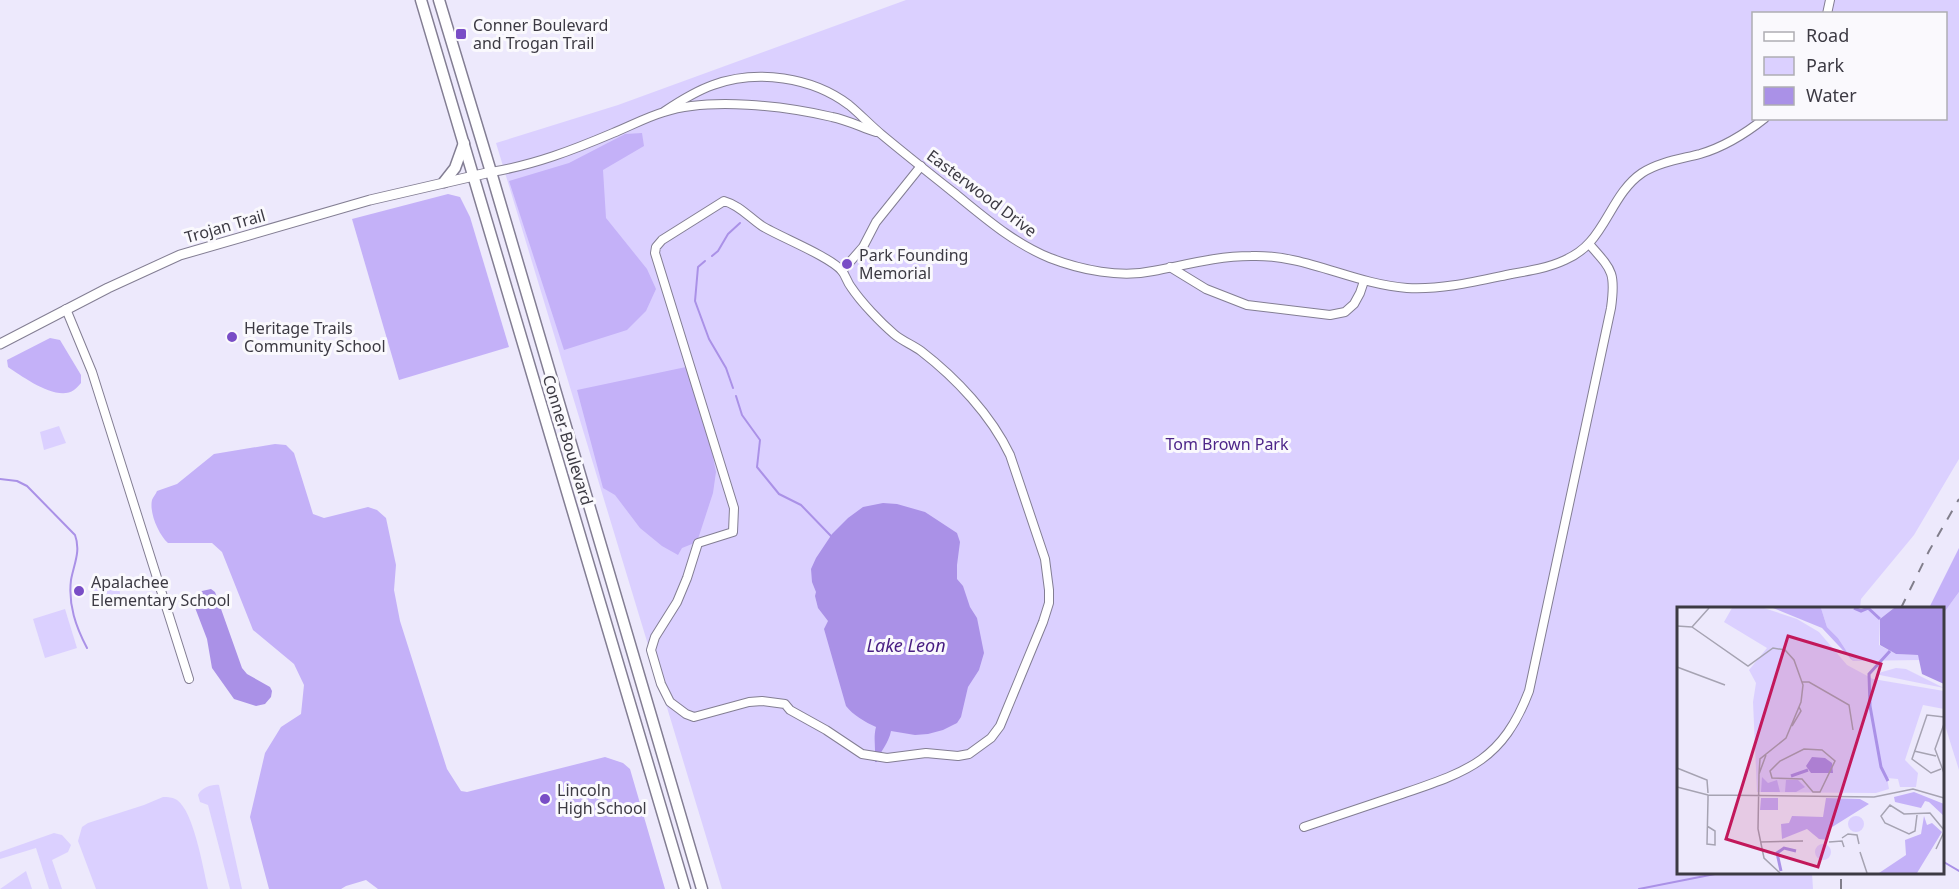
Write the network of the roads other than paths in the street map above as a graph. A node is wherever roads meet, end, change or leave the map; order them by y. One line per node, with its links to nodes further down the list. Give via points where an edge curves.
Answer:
1 (421, 0): 6 (main road, Conner Boulevard)
2 (438, 0): 8 (main road, Conner Boulevard)
3 (665, 111): 5 (street, Easterwood Drive, via 708,104 769,107 835,117); 5 (street, Easterwood Drive, via 716,84 747,78 786,79 824,90); 8 (street, Easterwood Drive, via 564,153)
4 (1762, 120): 11 (street, Easterwood Drive, via 1717,148 1644,172 1628,187)
5 (880, 133): 7 (street, Easterwood Drive)
6 (464, 142): 9 (main road, Conner Boulevard); 10 (main road)
7 (921, 166): 12 (street, Easterwood Drive, via 1005,234 1051,259 1102,272 1151,272); 13 (street)
8 (491, 172): 9 (street, Easterwood Drive); 17 (main road, Conner Boulevard)
9 (474, 175): 10 (street, Trojan Trail); 18 (main road, Conner Boulevard)
10 (444, 182): 15 (street, Trojan Trail, via 180,255)
11 (1589, 244): 14 (street, Easterwood Drive, via 1556,264 1484,280 1411,288); 20 (street, via 1612,272 1611,308 1529,691 1518,717 1498,745 1455,776)
12 (1170, 267): 14 (street, Easterwood Drive, via 1234,256 1279,257); 14 (street, via 1206,289 1247,305 1330,315 1345,312 1354,304)
13 (842, 271): 13 (street, via 856,294 894,334 919,350 973,399 1010,455 1045,559 1049,590 1043,622 1000,726 969,754 872,757 785,704 749,702 694,717 670,702 651,650 677,602 699,543 733,532 734,508 656,262 656,247 724,201)
14 (1364, 281)
15 (66, 309): 16 (street, Trojan Trail); 19 (street, via 92,372)
16 (0, 344)
17 (599, 541): 18 (main road); 22 (main road, Conner Boulevard)
18 (584, 546): 21 (main road, Conner Boulevard)
19 (189, 679)
20 (1304, 827)
21 (685, 889)
22 (702, 889)

